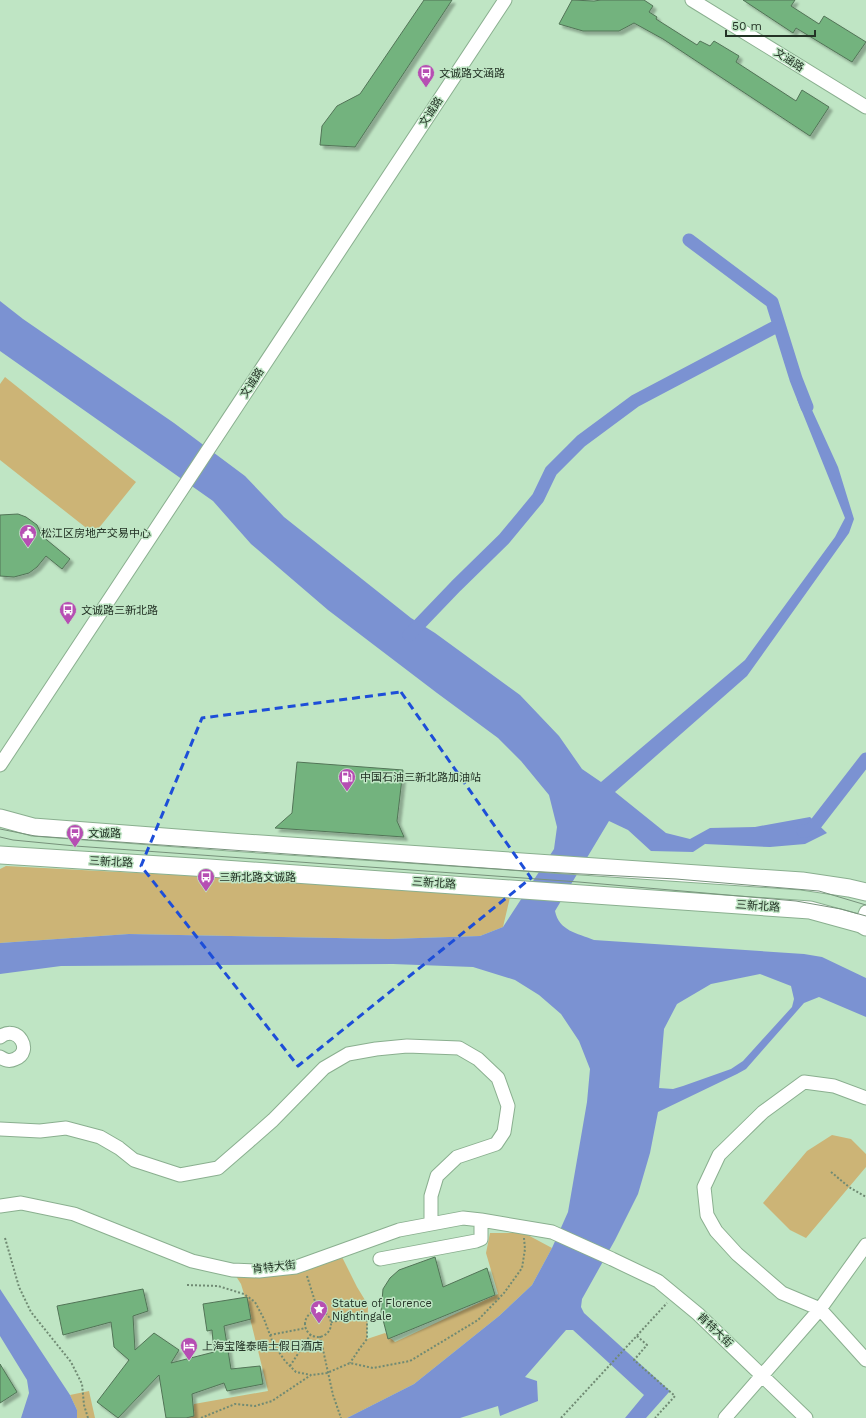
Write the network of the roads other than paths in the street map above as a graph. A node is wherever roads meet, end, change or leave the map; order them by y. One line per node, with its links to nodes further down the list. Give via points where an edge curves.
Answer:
1 (505, 0): 4 (street, 文诚路)
2 (692, 0): 3 (street, 文涵路)
3 (866, 107)
4 (0, 766)
5 (0, 818): 7 (main road, via 33,827 802,881)
6 (0, 855): 8 (main road, 三新北路, via 810,910)
7 (866, 892)
8 (864, 921)
9 (0, 1037): 10 (street, via 14,1034 21,1039 24,1047 17,1059 8,1061)
10 (0, 1057)
11 (866, 1098): 18 (street, via 834,1086 804,1082 763,1112 719,1155 704,1187 707,1215 716,1231 737,1254 782,1292)
12 (0, 1129): 15 (street, via 40,1131 66,1128 100,1137 134,1160 180,1175 218,1168 268,1124 324,1068 348,1054 407,1046 459,1048 478,1059 498,1078 508,1106 504,1132 496,1144 457,1156 437,1176 431,1196)
13 (0, 1206): 15 (street, 肯特大街, via 21,1203 74,1214 192,1261 232,1270 259,1271 296,1267 399,1230)
14 (481, 1220): 15 (street, 肯特大街, via 463,1218); 17 (street, via 481,1239 476,1241); 20 (street, 肯特大街, via 552,1232 658,1281 698,1314)
15 (431, 1224)
16 (866, 1245): 18 (street)
17 (380, 1259)
18 (820, 1309): 19 (street); 20 (street)
19 (866, 1360)
20 (763, 1376): 21 (street); 22 (street, 肯特大街)
21 (725, 1418)
22 (806, 1418)

